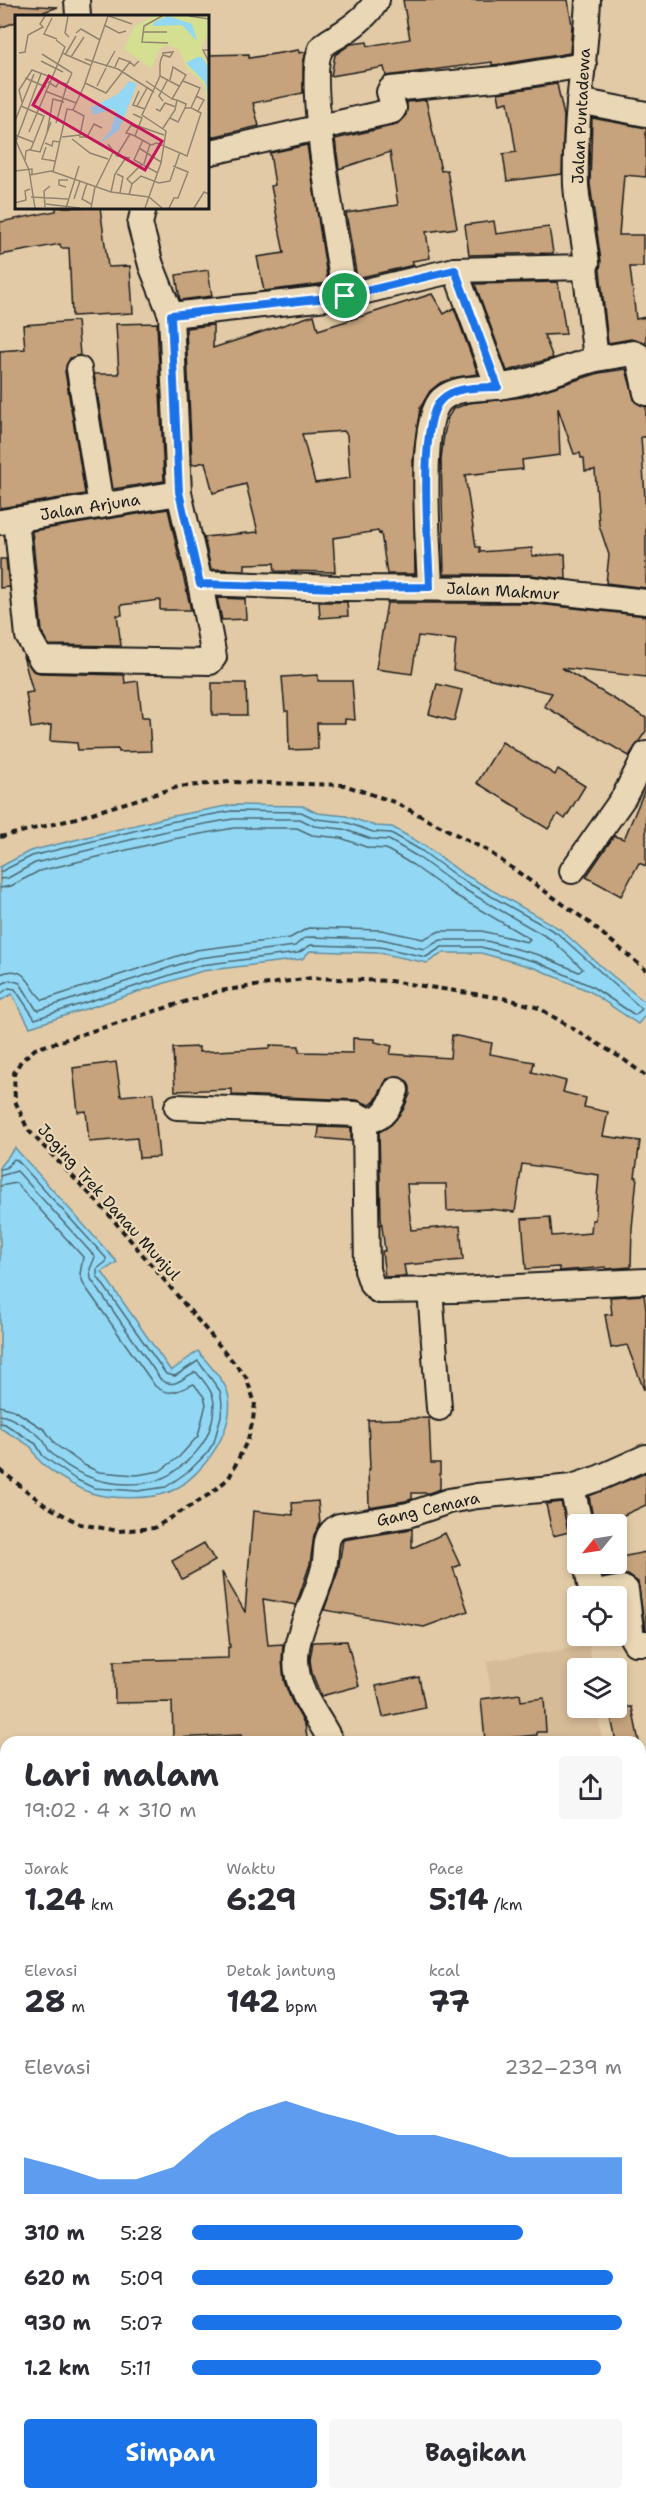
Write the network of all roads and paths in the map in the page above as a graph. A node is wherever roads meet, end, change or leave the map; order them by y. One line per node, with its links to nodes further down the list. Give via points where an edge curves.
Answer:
1 (77, 0): 4 (street)
2 (377, 0): 8 (street, via 349,29 322,46 317,59)
3 (588, 0): 5 (street, Jalan Puntadewa)
4 (78, 15)
5 (584, 65): 6 (street, Jalan Puntadewa); 8 (street, via 506,78 391,89 392,111)
6 (579, 101): 7 (street); 11 (street, Jalan Puntadewa, via 576,186)
7 (646, 114)
8 (318, 127): 9 (street); 13 (street)
9 (208, 153)
10 (144, 208): 14 (street, via 140,224)
11 (585, 267): 12 (street); 15 (street, Jalan Puntadewa)
12 (455, 270): 13 (street); 17 (street)
13 (345, 296): 14 (street)
14 (171, 315): 19 (street)
15 (596, 359): 17 (street); 18 (street, via 638,355)
16 (79, 369): 20 (street)
17 (498, 387): 23 (street, via 461,390 440,400 434,410 426,447)
18 (646, 393)
19 (179, 492): 20 (street, Jalan Arjuna); 22 (street)
20 (101, 506): 21 (street, Jalan Arjuna)
21 (8, 521): 22 (street, via 28,636 41,659 210,662 214,657)
22 (200, 584): 23 (street, Jalan Makmur)
23 (430, 587): 24 (street, Jalan Makmur, via 530,589)
24 (646, 602)
25 (646, 754): 27 (street, via 624,796)
26 (0, 837): 28 (path, via 178,787 230,782 344,785 394,802 488,851 586,921)
27 (572, 871)
28 (646, 970)
29 (646, 1076): 37 (path, Joging Trek Danau Munjul, via 539,1008 507,999 390,981 311,978 219,992 35,1048 14,1073 15,1101 28,1130 105,1210 246,1377 255,1403 248,1439 229,1478 154,1528 119,1531 80,1524 45,1505)
30 (396, 1090): 32 (street, via 384,1115)
31 (177, 1107): 32 (street, via 357,1114)
32 (362, 1118): 34 (street, via 368,1279 379,1291)
33 (646, 1281): 34 (street)
34 (430, 1290): 35 (street)
35 (439, 1408)
36 (646, 1457): 38 (street)
37 (0, 1470)
38 (572, 1487): 39 (street); 42 (street, Gang Cemara, via 449,1501 408,1515 332,1530 295,1655 296,1675)
39 (578, 1514)
40 (588, 1574): 41 (street, via 591,1590 596,1593 626,1590 632,1638 635,1643)
41 (646, 1643)
42 (328, 1736)

